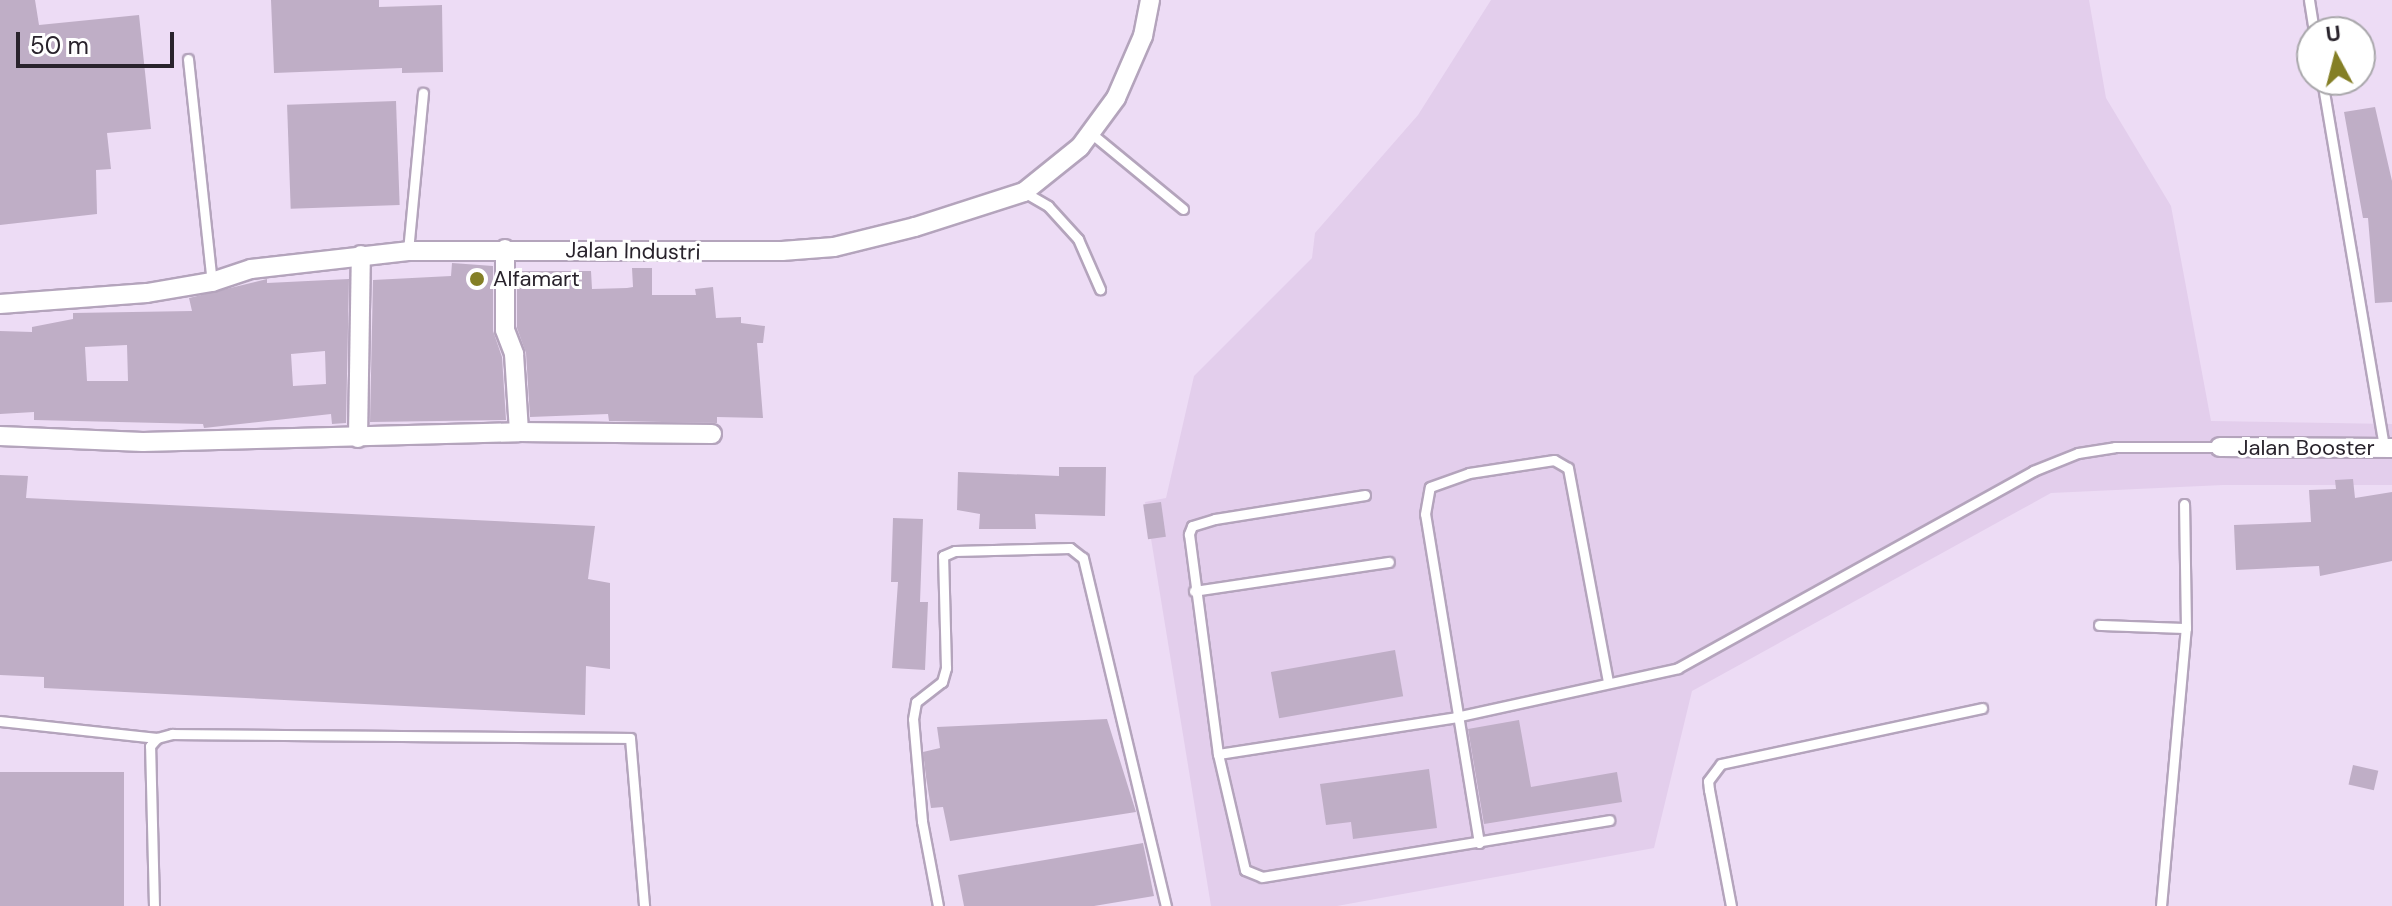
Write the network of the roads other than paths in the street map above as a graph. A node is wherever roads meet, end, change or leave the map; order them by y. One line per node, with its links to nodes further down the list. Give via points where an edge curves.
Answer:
1 (1150, 0): 5 (street, Jalan Industri, via 1136,54)
2 (188, 59): 11 (lane)
3 (423, 93): 9 (lane)
4 (2325, 96): 19 (lane)
5 (1092, 134): 6 (street, Jalan Industri, via 1059,168); 7 (lane)
6 (1024, 192): 8 (street, Jalan Industri, via 834,247 749,252); 12 (lane, via 1048,206 1078,239)
7 (1183, 209)
8 (505, 249): 9 (street, Jalan Industri); 14 (street, via 505,330 514,354)
9 (408, 251): 10 (street, Jalan Industri)
10 (361, 255): 11 (street, Jalan Industri, via 251,269); 17 (street)
11 (212, 282): 13 (street, Jalan Industri, via 147,293)
12 (1100, 289)
13 (0, 304)
14 (519, 432): 15 (street); 17 (street)
15 (712, 434)
16 (0, 436): 17 (street, via 143,442)
17 (358, 438)
18 (2220, 447): 19 (street, Jalan Booster); 26 (lane, via 2115,447 2078,453 2033,471 1707,655 1646,678)
19 (2388, 448)
20 (1365, 495): 23 (lane, via 1192,526)
21 (2184, 504): 25 (lane)
22 (1389, 562): 23 (lane)
23 (1194, 591): 31 (lane)
24 (2099, 625): 25 (lane)
25 (2186, 628): 39 (lane)
26 (1608, 682): 28 (lane); 28 (lane, via 1568,468 1554,460 1469,473 1430,487 1426,497)
27 (1982, 708): 38 (lane, via 1721,764 1712,773 1709,790)
28 (1456, 717): 31 (lane); 33 (lane)
29 (0, 721): 30 (lane)
30 (157, 738): 34 (lane, via 150,746); 35 (lane, via 630,738)
31 (1218, 754): 33 (lane, via 1239,853 1249,875)
32 (1609, 820): 33 (lane)
33 (1479, 843)
34 (154, 906)
35 (644, 906)
36 (938, 906): 37 (lane, via 922,821 913,719 916,702 942,682 946,668 943,556 967,550 1070,548 1083,558)
37 (1166, 906)
38 (1731, 906)
39 (2161, 906)

